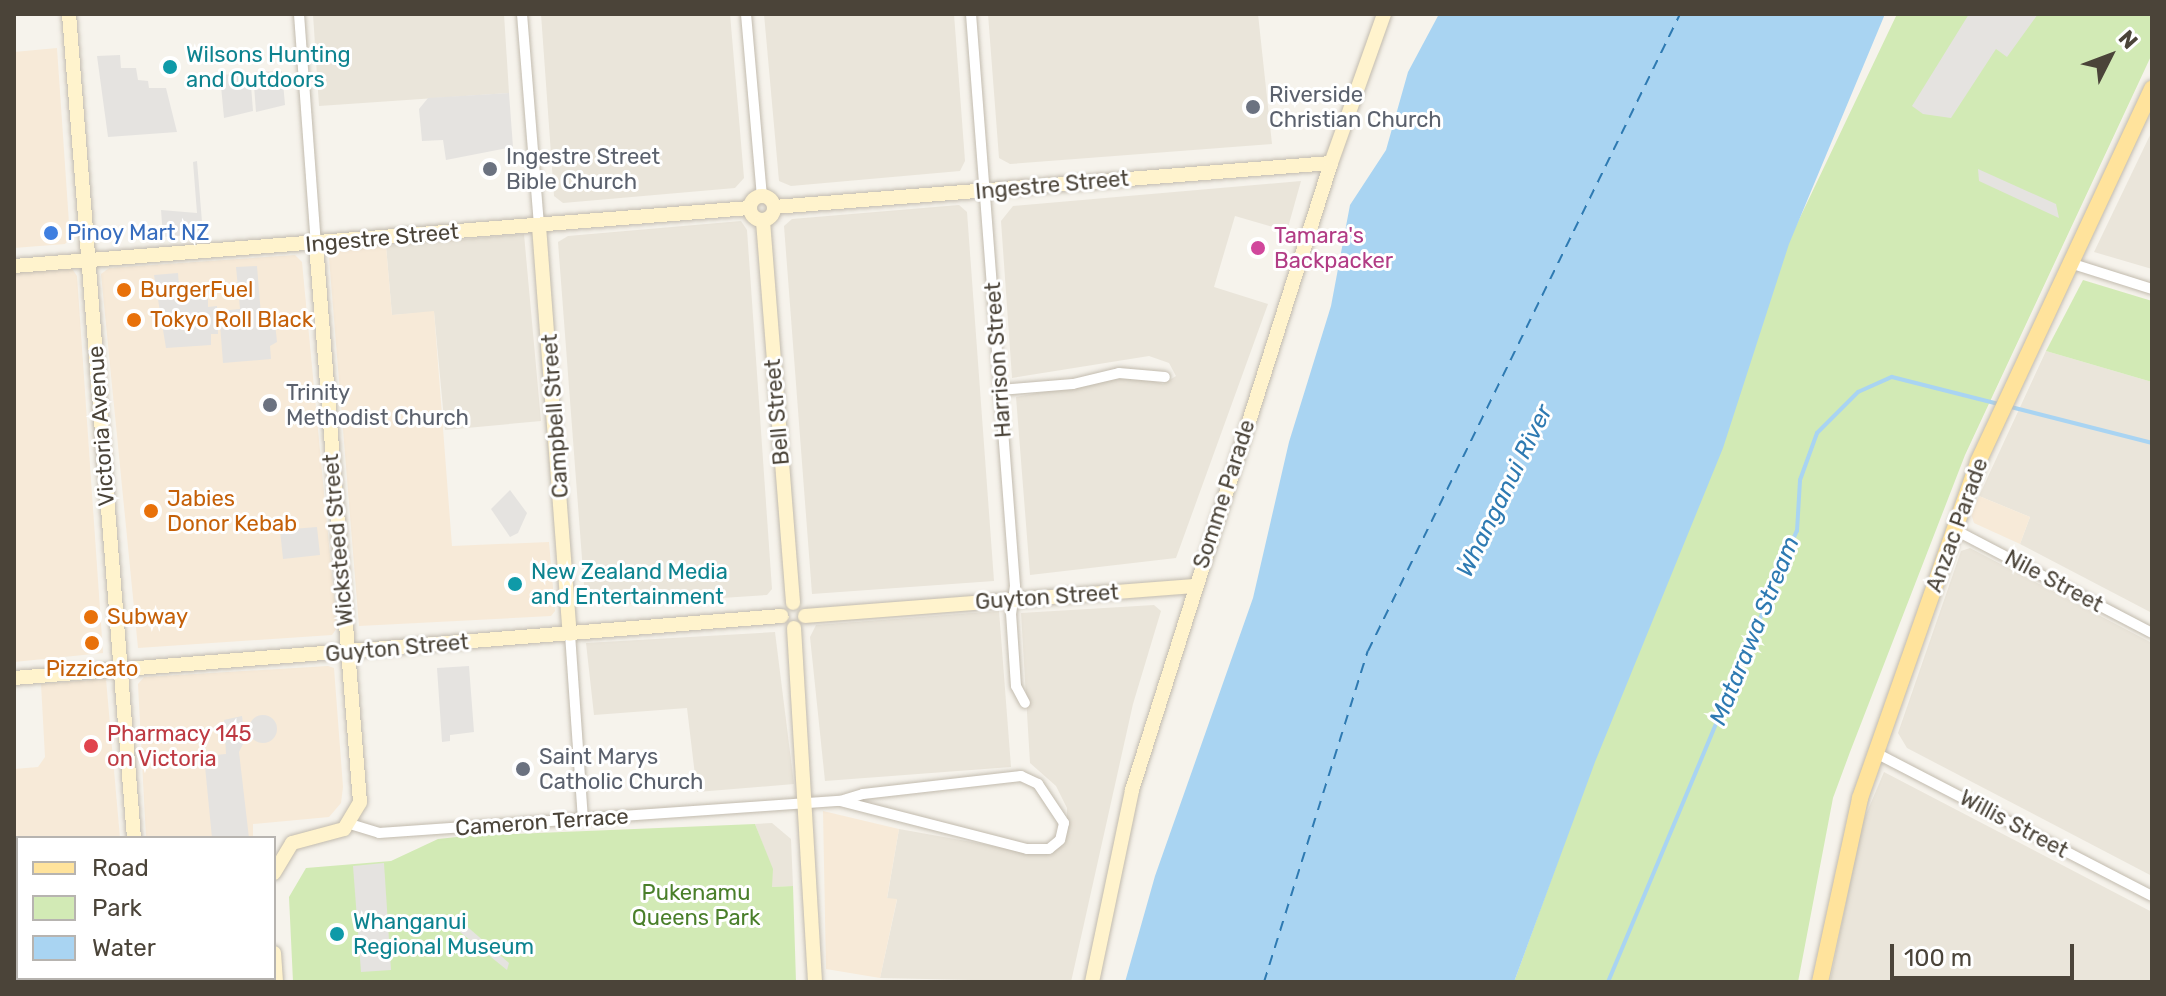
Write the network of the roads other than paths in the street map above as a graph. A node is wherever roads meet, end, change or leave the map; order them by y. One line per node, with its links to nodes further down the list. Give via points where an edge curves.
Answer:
1 (69, 14): 16 (street, Victoria Avenue)
2 (299, 14): 15 (street, Wicksteed Street)
3 (522, 14): 14 (street, Campbell Street)
4 (746, 14): 10 (street)
5 (971, 14): 9 (street, Harrison Street)
6 (1384, 14): 8 (street, Somme Parade)
7 (2152, 89): 17 (main road, Anzac Parade)
8 (1331, 163): 9 (street, Ingestre Street); 23 (street, Somme Parade)
9 (985, 190): 11 (street, Ingestre Street); 21 (street, Harrison Street)
10 (762, 196): 11 (street); 12 (street)
11 (774, 207): 13 (street)
12 (749, 208): 13 (street); 14 (street, Ingestre Street)
13 (763, 221): 25 (street, Bell Street)
14 (539, 226): 15 (street, Ingestre Street); 30 (street, Campbell Street)
15 (316, 244): 16 (street, Ingestre Street); 31 (street, Wicksteed Street)
16 (88, 261): 18 (street, Ingestre Street); 32 (street, Victoria Avenue)
17 (2073, 264): 19 (street); 22 (main road, Anzac Parade, via 1998,419)
18 (14, 266)
19 (2152, 289)
20 (1165, 377): 21 (street, via 1119,373 1073,384)
21 (1000, 390): 24 (street, Harrison Street)
22 (1955, 530): 29 (street, Nile Street); 35 (main road, Anzac Parade)
23 (1194, 586): 24 (street, Guyton Street); 44 (street, Somme Parade, via 1117,846)
24 (1013, 599): 27 (street, Guyton Street); 34 (street, Harrison Street, via 1016,686)
25 (793, 603): 26 (street); 27 (street)
26 (781, 616): 28 (street); 30 (street, Guyton Street)
27 (805, 616): 28 (street)
28 (794, 628): 37 (street)
29 (2152, 633)
30 (570, 634): 31 (street, Guyton Street); 38 (street, Campbell Street)
31 (347, 652): 32 (street, Guyton Street); 39 (street, Wicksteed Street, via 360,802)
32 (121, 669): 33 (street, Guyton Street); 40 (street, Victoria Avenue)
33 (14, 678)
34 (1025, 703)
35 (1876, 753): 42 (street, Willis Street); 45 (main road, Anzac Parade, via 1851,828)
36 (840, 801): 36 (street, Cameron Terrace, via 863,794 1033,780 1064,823 1063,836 1049,849 1027,849); 37 (street, Cameron Terrace)
37 (808, 804): 38 (street, Cameron Terrace); 43 (street)
38 (583, 819): 39 (street, Cameron Terrace, via 379,833)
39 (350, 824): 41 (street, Cameron Terrace, via 297,841)
40 (134, 836)
41 (276, 869)
42 (2152, 896)
43 (815, 982)
44 (1092, 982)
45 (1820, 982)

